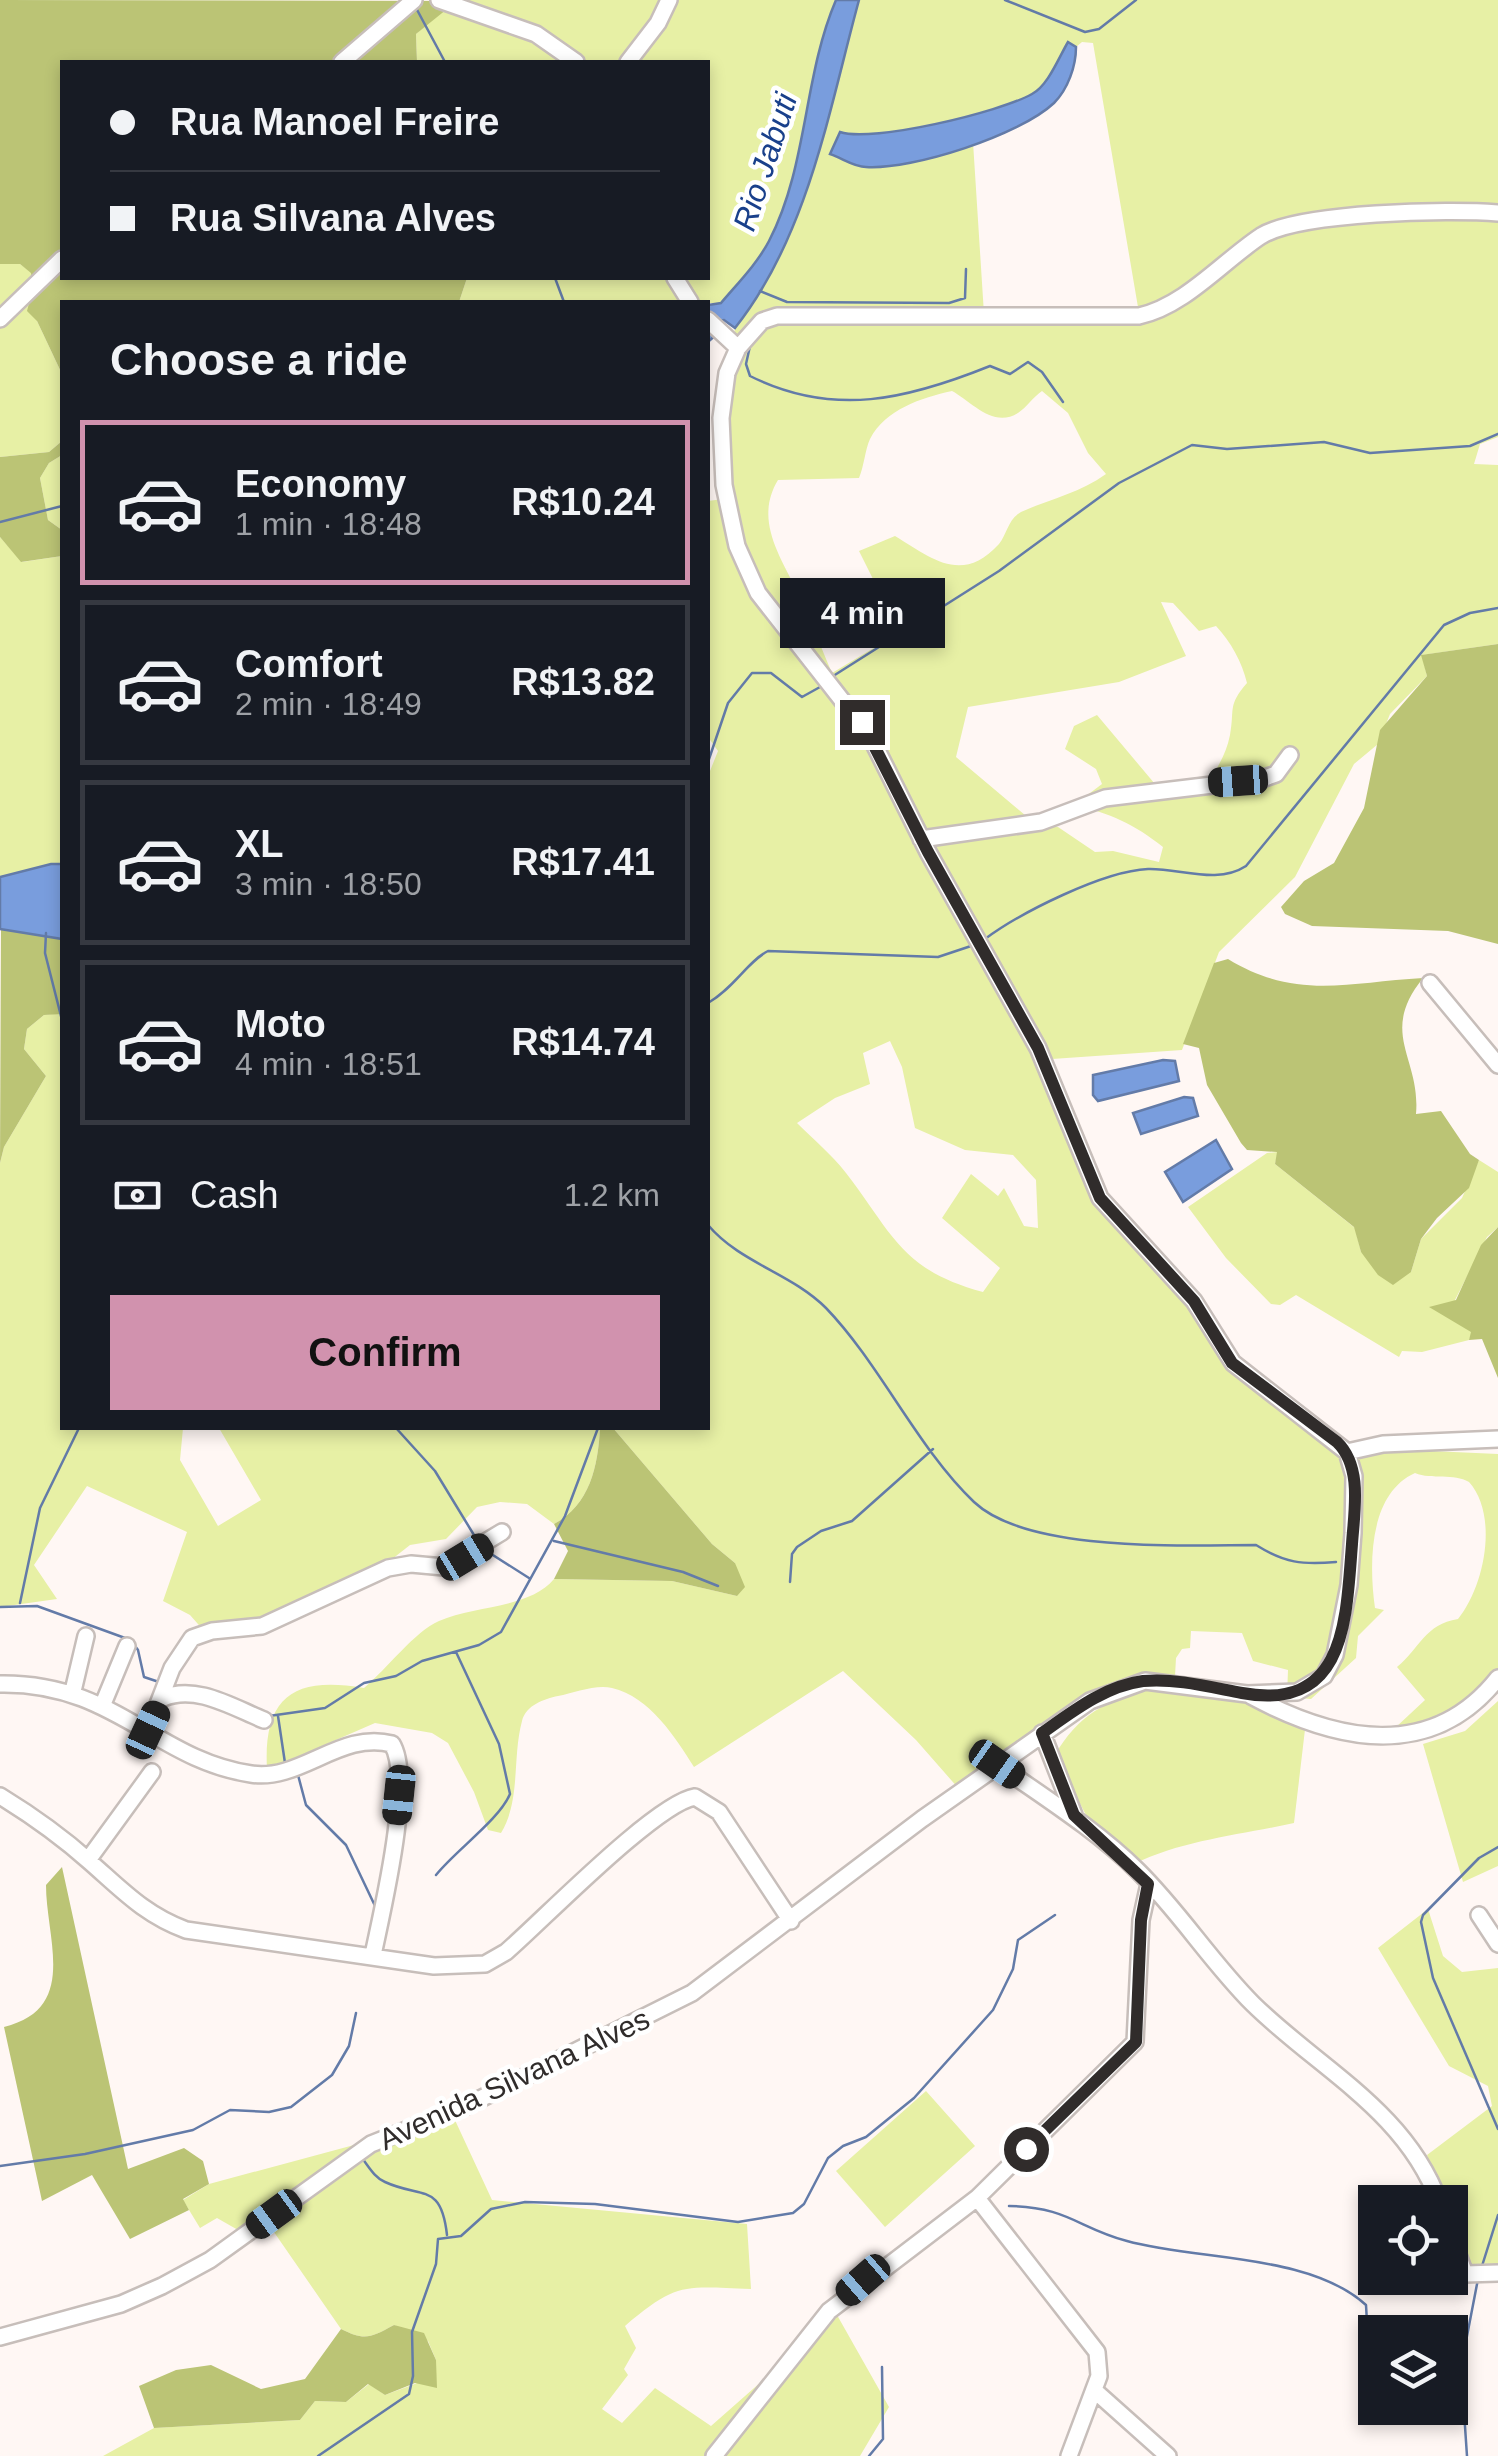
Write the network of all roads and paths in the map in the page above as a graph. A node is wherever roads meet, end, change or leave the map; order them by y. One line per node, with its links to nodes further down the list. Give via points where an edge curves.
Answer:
1 (414, 0): 4 (street)
2 (439, 0): 5 (street, via 546,38)
3 (669, 0): 6 (street)
4 (344, 60)
5 (574, 60)
6 (630, 60)
7 (1498, 213): 11 (street, via 1281,226 1173,302 1139,316 780,315 762,321)
8 (60, 260): 9 (street)
9 (0, 319)
10 (714, 325): 11 (street)
11 (738, 348): 13 (street, via 727,373 720,431 730,525 768,612 870,736)
12 (1290, 755): 13 (street, via 1276,774 1262,779 1104,798 1041,822)
13 (920, 838): 17 (street, via 1038,1048 1100,1198 1194,1301 1232,1363)
14 (1430, 984): 15 (street)
15 (1498, 1064)
16 (1498, 1440): 17 (street, via 1432,1440)
17 (1347, 1452): 24 (street, via 1354,1476 1353,1533 1335,1655 1324,1676 1308,1687)
18 (502, 1532): 25 (street, via 444,1567 388,1568 262,1626 192,1638)
19 (86, 1636): 23 (street)
20 (127, 1646): 26 (street)
21 (1498, 1678): 24 (street, via 1469,1708 1419,1735 1331,1730)
22 (0, 1684): 23 (street)
23 (73, 1691): 26 (street)
24 (1247, 1694): 29 (street, Avenida Silvana Alves, via 1188,1683 1126,1684)
25 (163, 1698): 27 (street, via 199,1694); 28 (street)
26 (103, 1704): 28 (street)
27 (264, 1720)
28 (148, 1730): 41 (street, via 254,1775 349,1744 392,1744 399,1795)
29 (1042, 1733): 30 (street, Avenida Silvana Alves); 31 (street)
30 (997, 1764): 33 (street); 39 (street, Avenida Silvana Alves)
31 (1054, 1766): 33 (street); 35 (street)
32 (152, 1772): 36 (street)
33 (1028, 1786): 35 (street)
34 (0, 1796): 36 (street)
35 (1074, 1815): 37 (street)
36 (88, 1860): 41 (street, via 139,1908 186,1930)
37 (1148, 1884): 42 (street, via 1252,2003 1379,2112); 43 (street, via 1136,2042)
38 (1479, 1916): 40 (street)
39 (791, 1920): 41 (street, via 719,1812 696,1797 645,1829 485,1964 434,1966); 46 (street, Avenida Silvana Alves, via 646,2020 371,2144 210,2260 162,2286)
40 (1498, 1944)
41 (374, 1955)
42 (1431, 2185)
43 (977, 2198): 47 (street, via 1097,2352 1101,2369); 48 (street, via 829,2311)
44 (1468, 2274): 45 (street)
45 (1498, 2274)
46 (0, 2337)
47 (1094, 2390): 49 (street); 50 (street)
48 (714, 2456)
49 (1069, 2456)
50 (1168, 2456)

